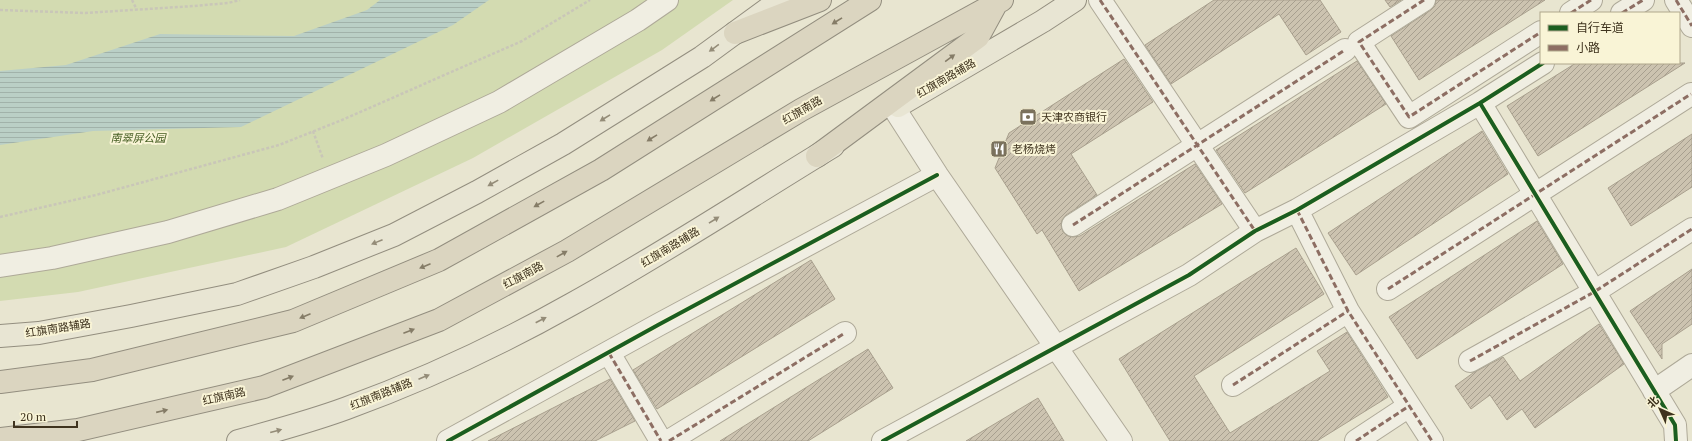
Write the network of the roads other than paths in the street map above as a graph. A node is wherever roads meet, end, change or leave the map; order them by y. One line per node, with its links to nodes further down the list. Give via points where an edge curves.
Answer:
1 (667, 0): 30 (street, via 638,20 499,102 386,154 278,199 168,232 52,258)
2 (780, 0): 15 (main road, 红旗南路辅路)
3 (820, 0): 15 (highway)
4 (870, 0): 40 (highway, one-way to 40, via 601,170 439,260 294,321 92,370)
5 (1075, 0): 21 (main road, 红旗南路辅路)
6 (1100, 0): 22 (street)
7 (1424, 0): 16 (street, via 1359,42 1409,117)
8 (1591, 0): 12 (street)
9 (1643, 0): 13 (street)
10 (1676, 0): 14 (street)
11 (999, 2): 23 (highway, one-way to 11, via 978,37); 44 (highway, 红旗南路, one-way to 11, via 78,430 264,386 439,320 567,251 801,110)
12 (1573, 12)
13 (1624, 12)
14 (1692, 26)
15 (735, 33): 35 (main road, 红旗南路辅路, one-way to 35, via 563,144 394,235 237,294 39,333)
16 (1540, 33)
17 (1345, 50): 22 (street)
18 (1541, 64): 20 (street)
19 (1691, 94): 25 (street)
20 (1480, 103): 25 (street); 26 (street)
21 (894, 108): 23 (main road, 红旗南路辅路); 24 (street)
22 (1197, 145): 27 (street); 29 (street)
23 (817, 156): 45 (main road, 红旗南路辅路, one-way to 23, via 347,408 506,339 579,300 707,225)
24 (937, 175): 36 (street); 37 (street)
25 (1536, 195): 31 (street); 32 (street)
26 (1297, 210): 29 (street); 33 (street)
27 (1073, 225)
28 (1692, 229): 32 (street)
29 (1255, 231): 36 (street, via 1189,275)
30 (0, 266)
31 (1388, 289)
32 (1594, 292): 38 (street); 42 (street)
33 (1348, 311): 41 (street); 43 (street)
34 (845, 333): 48 (street)
35 (0, 336)
36 (1055, 346): 49 (street); 50 (street)
37 (609, 352): 46 (street); 47 (street)
38 (1470, 361)
39 (1692, 365): 42 (street)
40 (0, 382)
41 (1233, 384)
42 (1654, 391): 53 (street, via 1675,425)
43 (1409, 406): 51 (street); 52 (street)
44 (0, 439)
45 (238, 441)
46 (448, 441)
47 (661, 441)
48 (669, 441)
49 (883, 441)
50 (1121, 441)
51 (1356, 441)
52 (1432, 441)
53 (1676, 441)

